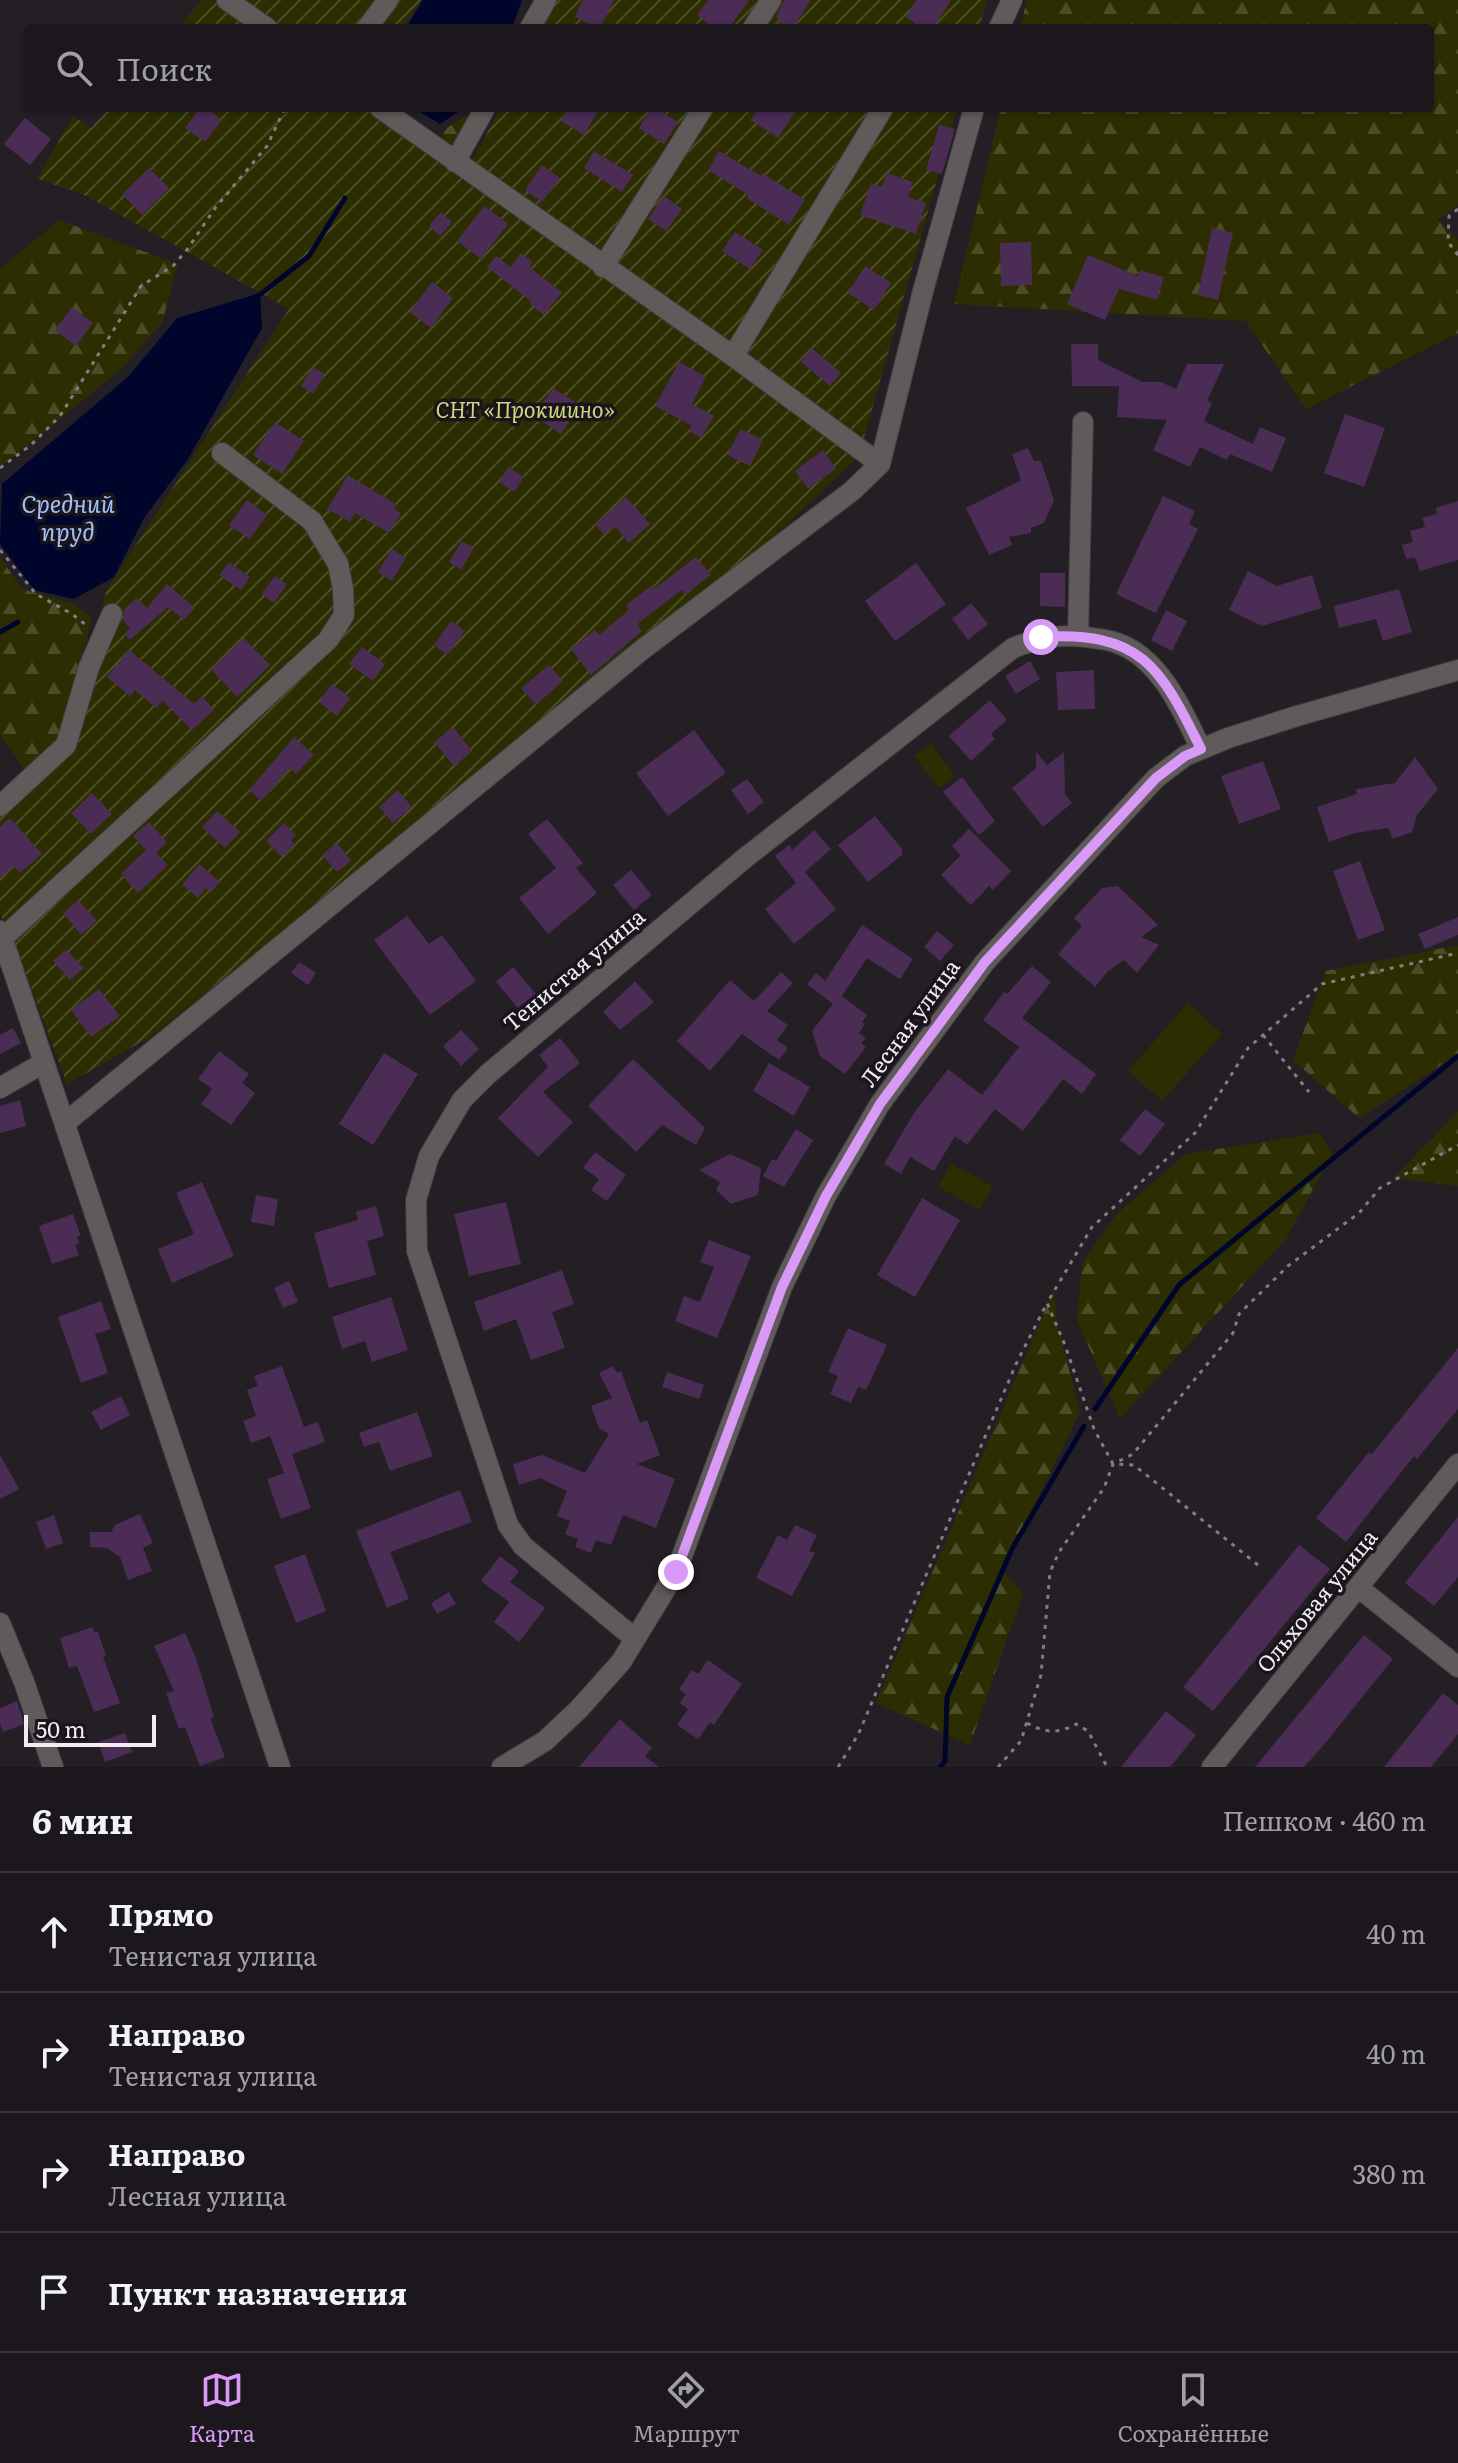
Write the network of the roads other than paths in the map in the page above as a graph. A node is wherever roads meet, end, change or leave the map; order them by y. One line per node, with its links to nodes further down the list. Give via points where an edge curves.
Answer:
1 (227, 0): 6 (street)
2 (388, 0): 7 (street)
3 (546, 0): 8 (street)
4 (771, 0): 9 (street)
5 (1012, 0): 10 (street)
6 (261, 24)
7 (370, 24)
8 (532, 24)
9 (756, 24)
10 (1001, 24)
11 (386, 112): 16 (street)
12 (483, 112): 16 (street)
13 (700, 112): 17 (street)
14 (881, 112): 18 (street)
15 (973, 112): 21 (street)
16 (455, 162): 17 (street)
17 (603, 267): 18 (street)
18 (733, 356): 21 (street)
19 (1083, 422): 23 (street)
20 (222, 453): 27 (street, via 312,521 338,564 344,615 328,640)
21 (880, 464): 30 (street, via 631,659)
22 (112, 614): 26 (street, via 89,667 66,745)
23 (1078, 636): 25 (street, Тенистая улица, via 1118,643 1142,658 1165,683); 34 (street, Тенистая улица, via 1041,637 1013,648 745,858 488,1074 462,1100 429,1156 416,1200 417,1251 508,1525 523,1546)
24 (1458, 670): 25 (street, Лесная улица)
25 (1201, 749): 34 (street, Лесная улица, via 1156,778 985,962 880,1104 826,1196 782,1287 676,1572)
26 (0, 806)
27 (2, 934): 28 (street)
28 (43, 1063): 29 (street); 30 (street)
29 (0, 1088)
30 (65, 1123): 37 (street)
31 (1458, 1464): 32 (street, Ольховая улица)
32 (1359, 1588): 35 (street); 39 (street, Ольховая улица)
33 (0, 1623): 36 (street)
34 (634, 1638): 38 (street, Лесная улица, via 621,1662 579,1709 545,1741)
35 (1458, 1667)
36 (53, 1767)
37 (280, 1767)
38 (502, 1767)
39 (1212, 1767)

